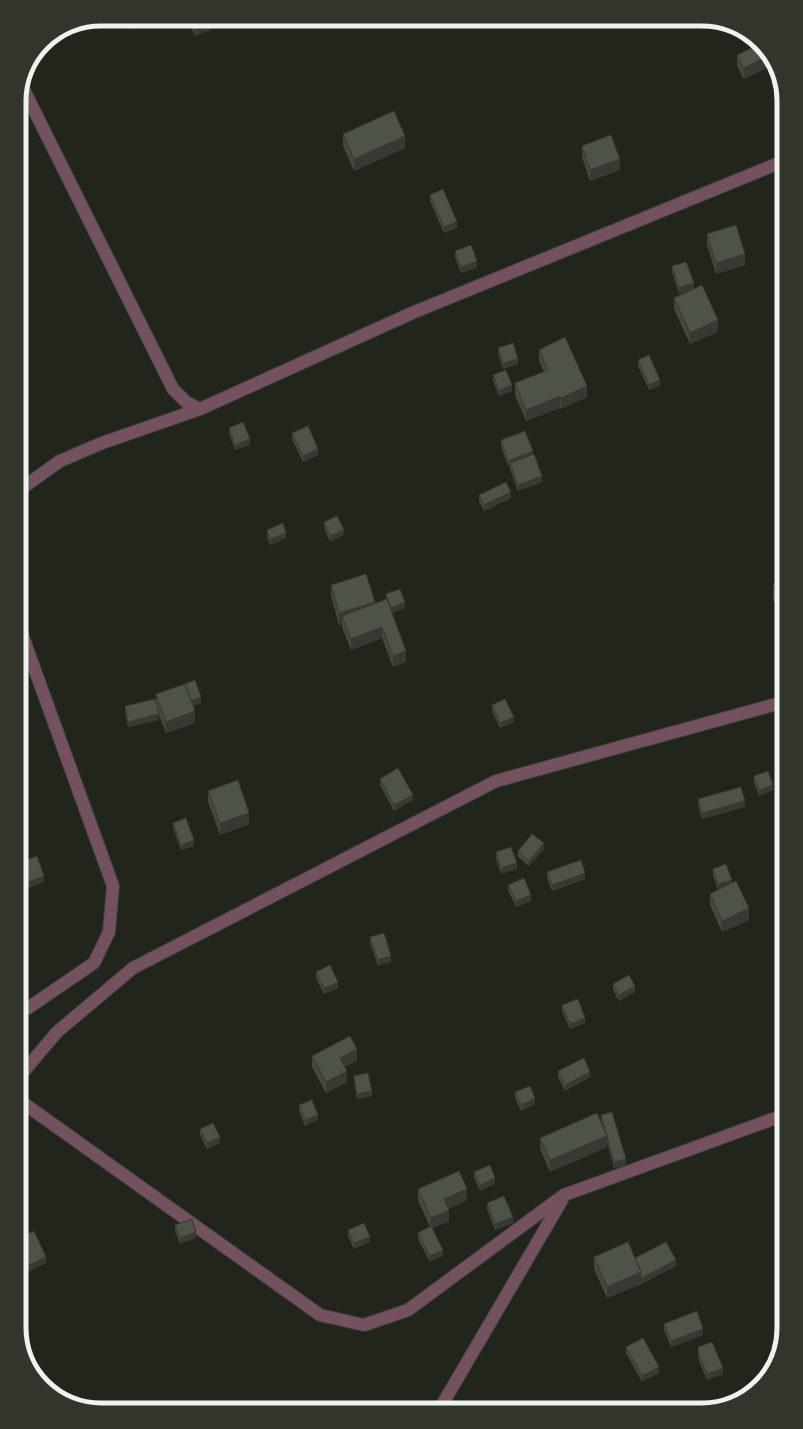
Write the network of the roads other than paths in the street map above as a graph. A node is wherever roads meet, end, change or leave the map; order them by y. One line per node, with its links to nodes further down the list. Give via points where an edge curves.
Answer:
1 (26, 94): 3 (street, via 173,389 186,402)
2 (777, 164): 3 (street, via 412,314)
3 (200, 409): 4 (street, via 102,443 60,461)
4 (26, 485)
5 (26, 645): 7 (street, via 113,886 109,932 94,963)
6 (777, 704): 8 (street, via 496,781 133,968 57,1032)
7 (26, 1009)
8 (26, 1069)
9 (26, 1105): 11 (street, via 320,1315 364,1325 408,1310)
10 (777, 1117): 11 (street)
11 (564, 1195): 12 (street)
12 (443, 1403)

